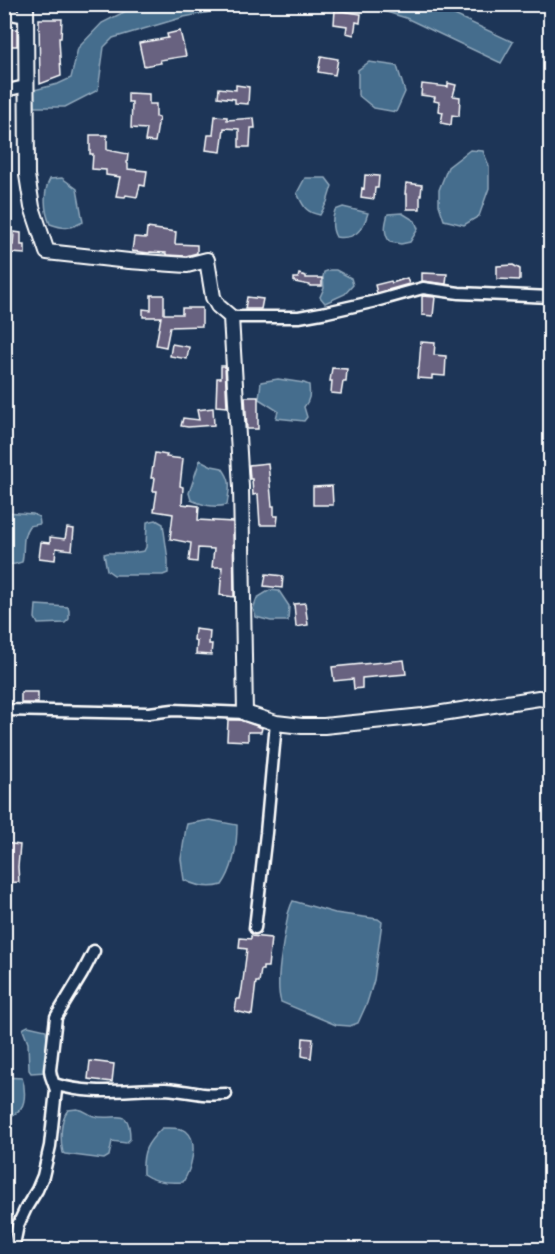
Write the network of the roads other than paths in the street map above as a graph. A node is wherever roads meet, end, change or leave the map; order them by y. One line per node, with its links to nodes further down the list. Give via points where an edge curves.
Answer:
1 (4, 6): 2 (street, via 10,14 21,16)
2 (26, 9): 3 (street)
3 (26, 86): 4 (street); 6 (street, via 27,175 46,252 187,265 207,260 213,297)
4 (4, 91)
5 (550, 297): 6 (street, via 423,288 299,317)
6 (231, 317): 9 (street, via 242,487)
7 (550, 700): 10 (street, via 539,698 324,726)
8 (4, 710): 9 (street)
9 (244, 712): 10 (street)
10 (276, 723): 11 (street)
11 (255, 928)
12 (94, 951): 13 (street, via 56,1017 50,1070)
13 (54, 1084): 14 (street, via 87,1091 166,1089); 15 (street, via 55,1107 47,1162 18,1225)
14 (226, 1094)
15 (13, 1250)

